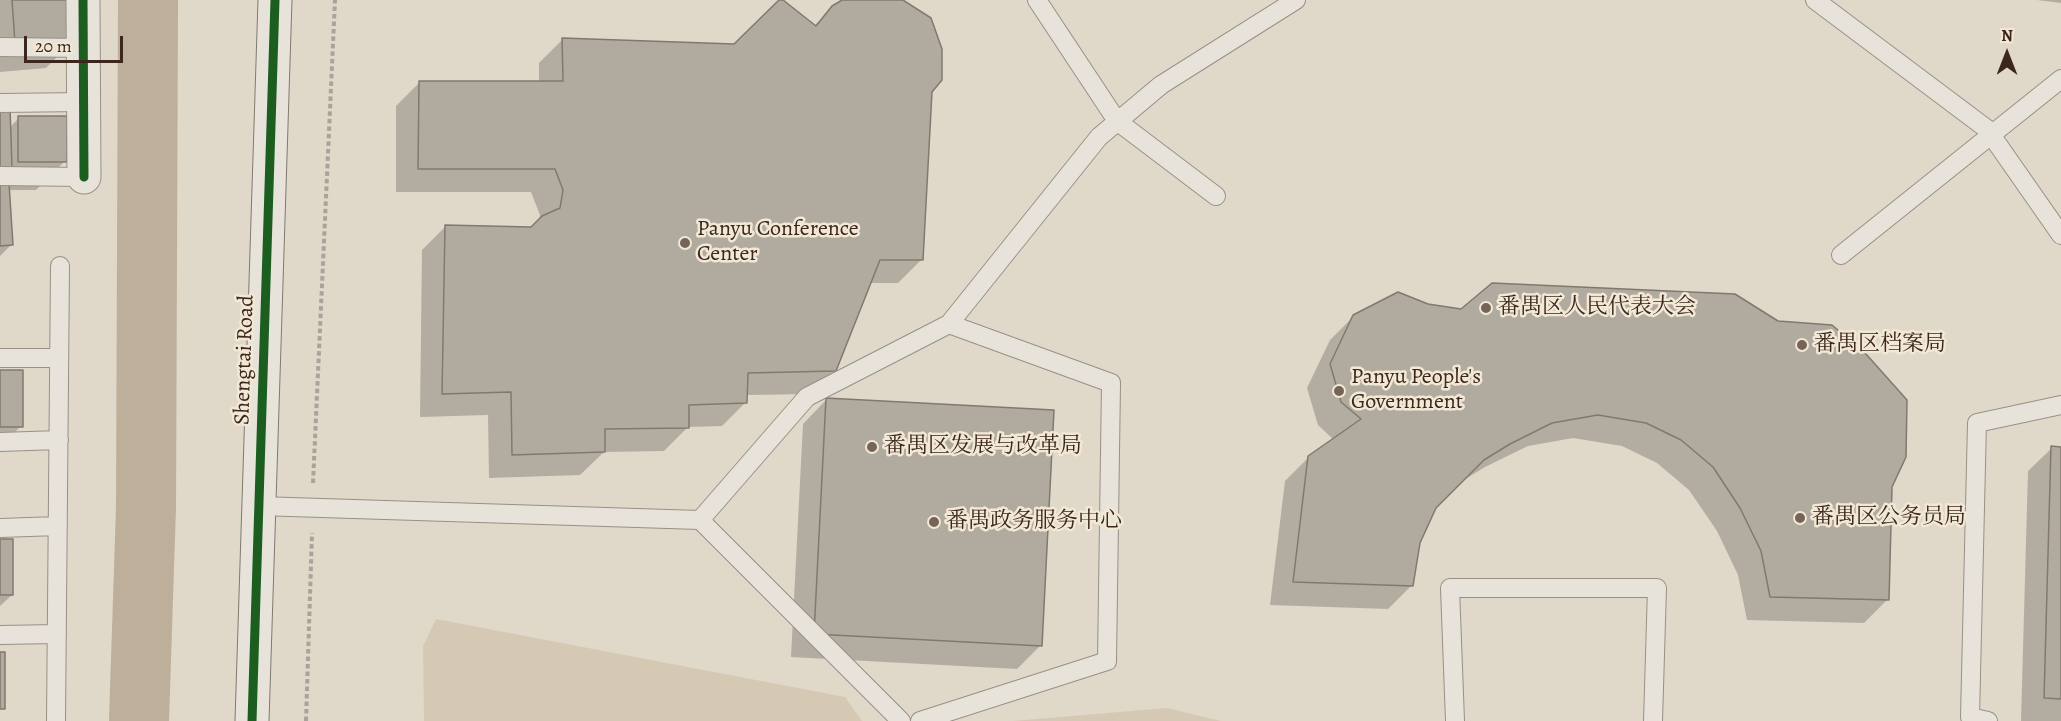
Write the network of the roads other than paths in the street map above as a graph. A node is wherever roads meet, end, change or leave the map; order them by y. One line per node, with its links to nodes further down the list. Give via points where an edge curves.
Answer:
1 (83, 0): 7 (street)
2 (275, 0): 25 (street, Shengtai Road)
3 (1037, 0): 11 (lane)
4 (1296, 0): 11 (lane, via 1161,85)
5 (1815, 0): 12 (lane)
6 (0, 47): 7 (lane)
7 (83, 48): 9 (street)
8 (2061, 79): 12 (lane)
9 (84, 102): 10 (lane); 14 (street)
10 (0, 103)
11 (1117, 122): 15 (lane); 19 (lane, via 1099,137)
12 (1992, 135): 16 (lane); 17 (lane)
13 (0, 176): 14 (lane)
14 (84, 177)
15 (1216, 196)
16 (2061, 235)
17 (1841, 255)
18 (60, 266): 21 (lane)
19 (949, 324): 26 (lane, via 807,397); 34 (lane, via 1111,383 1107,661)
20 (0, 358): 21 (lane)
21 (59, 358): 23 (lane)
22 (2061, 405): 37 (lane, via 1977,423 1970,717)
23 (59, 440): 24 (lane); 27 (lane)
24 (0, 442)
25 (259, 506): 26 (lane); 32 (street, Shengtai Road)
26 (700, 520): 33 (lane)
27 (58, 526): 28 (lane); 29 (lane)
28 (0, 528)
29 (57, 634): 30 (lane); 31 (lane)
30 (0, 635)
31 (56, 721)
32 (252, 721)
33 (901, 721)
34 (920, 721)
35 (1455, 721): 36 (lane, via 1450,588 1657,588)
36 (1653, 721)
37 (1988, 721)

